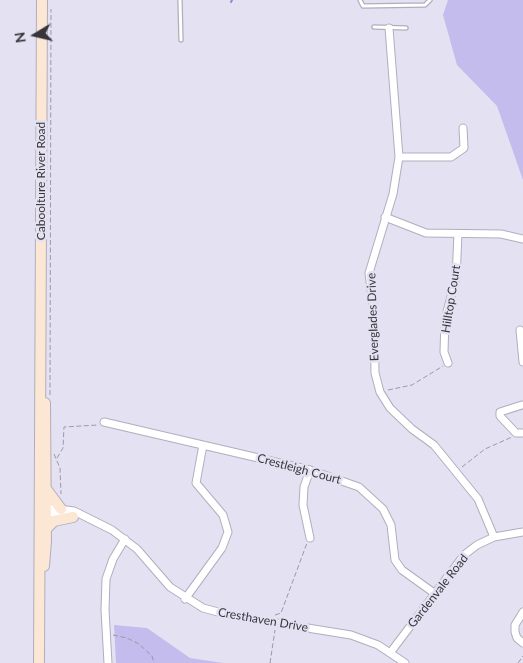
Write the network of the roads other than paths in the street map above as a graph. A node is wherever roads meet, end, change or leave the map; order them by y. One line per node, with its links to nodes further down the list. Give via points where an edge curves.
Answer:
1 (180, 0): 8 (lane)
2 (360, 0): 3 (lane, via 363,6 425,5)
3 (430, 0)
4 (43, 3): 16 (main road, Caboolture River Road)
5 (374, 28): 6 (lane)
6 (390, 28): 7 (lane); 10 (street, Everglades Drive)
7 (406, 28)
8 (181, 40)
9 (463, 128): 10 (street, via 464,148 451,157)
10 (399, 157): 11 (street, Everglades Drive, via 393,194)
11 (385, 217): 12 (street, via 426,233); 30 (street, Everglades Drive, via 369,273 374,314 375,373 380,392 390,408 434,445 478,499)
12 (458, 234): 13 (street, via 501,234); 17 (street, Hilltop Court, via 456,278 445,320 444,352)
13 (523, 239)
14 (520, 330): 15 (street)
15 (523, 362)
16 (41, 363): 23 (main road, Caboolture River Road, via 46,426); 24 (main road, Caboolture River Road)
17 (448, 364)
18 (523, 404): 20 (street, via 500,412 500,416)
19 (104, 422): 21 (street, Crestleigh Court)
20 (519, 433)
21 (202, 445): 22 (street, Crestleigh Court); 34 (street, via 196,483 223,515 228,532 222,548)
22 (310, 470): 31 (street, via 304,487 303,505); 33 (street, Crestleigh Court, via 359,487 383,509 391,525 395,560 402,570)
23 (46, 490): 24 (main road, Caboolture River Road); 25 (main road)
24 (42, 509): 25 (street, Cresthaven Drive); 26 (street, Cresthaven Drive); 28 (main road, Caboolture River Road); 35 (main road, Caboolture River Road)
25 (61, 509): 27 (street, Cresthaven Drive)
26 (73, 517): 27 (street, Cresthaven Drive); 28 (main road, via 54,521)
27 (87, 518): 32 (street, Cresthaven Drive)
28 (46, 529): 35 (main road, Caboolture River Road)
29 (523, 532): 30 (street, Gardenvale Road)
30 (494, 537): 33 (street, Gardenvale Road, via 464,555)
31 (310, 538)
32 (125, 539): 34 (street, Cresthaven Drive, via 163,580); 40 (street, via 106,579)
33 (434, 593): 38 (street, Gardenvale Road)
34 (185, 598): 38 (street, Cresthaven Drive, via 203,608 228,615 351,635 370,641)
35 (39, 605): 39 (main road, Caboolture River Road)
36 (523, 612): 37 (street, via 515,625 517,638)
37 (523, 643)
38 (390, 653): 41 (street, Cresthaven Drive)
39 (39, 663)
40 (108, 663)
41 (405, 663)

